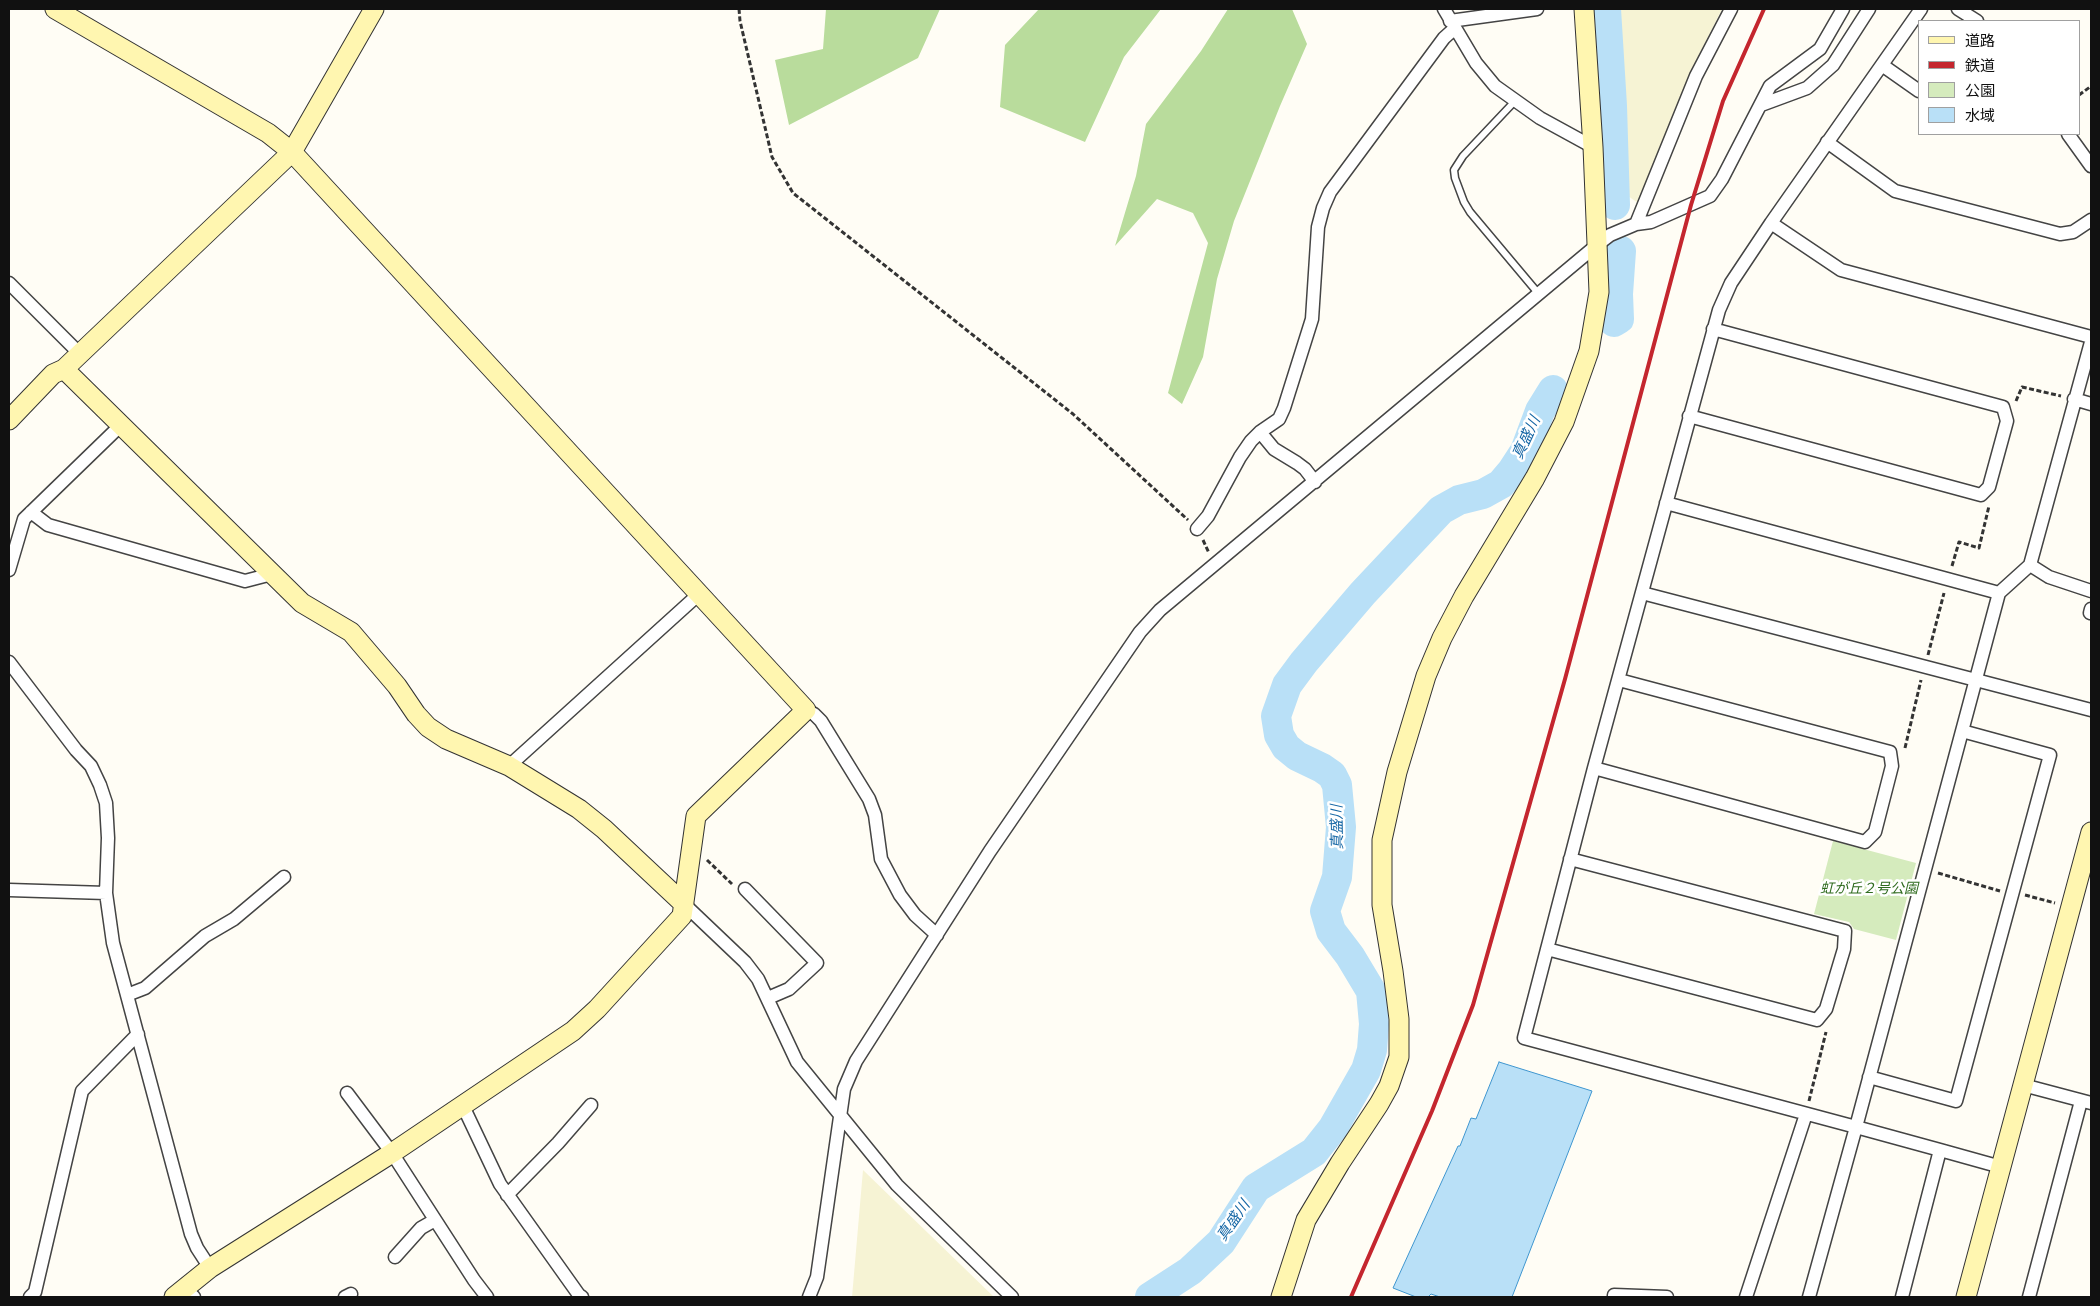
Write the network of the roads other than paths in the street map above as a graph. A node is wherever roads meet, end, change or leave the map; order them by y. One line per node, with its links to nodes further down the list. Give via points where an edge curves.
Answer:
1 (55, 9): 20 (street, via 268,133)
2 (374, 9): 20 (street)
3 (1444, 9): 12 (street)
4 (1538, 9): 12 (street)
5 (1584, 9): 19 (street)
6 (1731, 9): 24 (street, via 1696,76)
7 (1843, 9): 16 (street, via 1820,49 1770,86)
8 (1869, 9): 16 (street, via 1833,65 1806,88)
9 (1921, 9): 13 (street)
10 (1958, 9): 11 (street)
11 (1975, 20)
12 (1452, 25): 15 (street, via 1494,86); 38 (street, via 1330,192 1318,227 1312,319 1279,419)
13 (1882, 65): 14 (street); 18 (street)
14 (1918, 90)
15 (1515, 101): 19 (street); 27 (lane, via 1463,156 1454,170 1470,212)
16 (1761, 105): 24 (street, via 1710,196 1651,222)
17 (2069, 135): 21 (street)
18 (1827, 142): 22 (street, via 1895,191 2060,234 2073,232); 23 (street)
19 (1593, 147): 25 (street)
20 (292, 152): 31 (street); 49 (street)
21 (2091, 166)
22 (2091, 220)
23 (1771, 223): 28 (street, via 1725,295); 29 (street, via 1841,270)
24 (1636, 224): 25 (street, via 1610,235)
25 (1597, 245): 27 (street); 92 (street, via 1599,292 1589,350 1575,395 1539,470 1442,638 1426,676 1397,772 1382,840 1380,870 1399,1019 1399,1057 1395,1071 1379,1104 1306,1220)
26 (9, 283): 31 (street)
27 (1538, 294): 39 (street)
28 (1713, 329): 35 (street); 35 (street, via 2003,407 2007,421 1989,487 1981,495)
29 (2091, 337)
30 (2091, 342): 33 (street)
31 (80, 354): 32 (street)
32 (64, 369): 36 (street, via 53,374); 37 (street)
33 (2074, 399): 34 (street); 43 (street)
34 (2091, 404)
35 (1689, 416): 40 (street)
36 (9, 420)
37 (121, 425): 41 (street); 45 (street)
38 (1260, 432): 39 (street, via 1274,449 1301,466); 42 (street, via 1240,457 1208,516)
39 (1315, 482): 65 (street, via 1160,610 1140,632 990,851)
40 (1666, 503): 47 (street); 48 (street)
41 (31, 512): 44 (street, via 24,519); 45 (street, via 48,525 245,580)
42 (1197, 529)
43 (2030, 565): 46 (street, via 2049,577); 48 (street)
44 (9, 570)
45 (272, 574): 56 (street, via 302,603 351,632 428,727 446,739)
46 (2091, 591)
47 (1642, 592): 51 (street); 52 (street)
48 (1999, 593): 52 (street)
49 (699, 594): 53 (street); 56 (street)
50 (9, 662): 63 (street, via 91,766 100,784 106,803 108,838)
51 (1619, 680): 57 (street); 57 (street, via 1890,752 1892,766 1875,832 1865,842)
52 (1976, 681): 54 (street); 55 (street)
53 (806, 710): 64 (street, via 696,816); 65 (street, via 821,721 869,798 875,815 881,859 900,895 915,915)
54 (2091, 710)
55 (1962, 731): 70 (street); 70 (street, via 2050,755 1956,1101)
56 (509, 766): 64 (street, via 579,809)
57 (1594, 768): 59 (street)
58 (2091, 832): 71 (street)
59 (1570, 859): 66 (street); 66 (street, via 1844,931 1844,949 1826,1009 1818,1020)
60 (284, 876): 67 (street, via 234,919 205,936 146,988)
61 (745, 889): 68 (street, via 817,963 789,989)
62 (9, 890): 63 (street)
63 (106, 894): 67 (street, via 113,943)
64 (684, 904): 68 (street, via 745,962); 75 (street, via 682,916 573,1032)
65 (937, 935): 77 (street, via 856,1061 844,1089)
66 (1546, 949): 76 (street, via 1524,1038)
67 (127, 995): 69 (street)
68 (768, 998): 77 (street, via 797,1062)
69 (138, 1034): 85 (street, via 191,1234); 87 (street, via 82,1091 35,1292)
70 (1869, 1078): 78 (street)
71 (2023, 1085): 73 (street); 81 (street)
72 (347, 1093): 80 (street)
73 (2086, 1102): 99 (street)
74 (591, 1105): 82 (street)
75 (463, 1106): 80 (street); 82 (street)
76 (1806, 1114): 78 (street); 95 (street)
77 (840, 1116): 90 (street, via 817,1277); 91 (street, via 897,1185)
78 (1856, 1127): 79 (street); 96 (street)
79 (1940, 1150): 81 (street); 97 (street)
80 (392, 1153): 83 (street); 85 (street)
81 (2001, 1166): 98 (street)
82 (507, 1195): 89 (street)
83 (435, 1220): 84 (street, via 421,1228); 88 (street)
84 (395, 1257)
85 (210, 1268): 86 (street)
86 (184, 1294)
87 (30, 1297)
88 (487, 1297)
89 (582, 1297)
90 (809, 1297)
91 (1012, 1297)
92 (1281, 1297)
93 (1614, 1297): 94 (street)
94 (1667, 1297)
95 (1746, 1297)
96 (1809, 1297)
97 (1902, 1297)
98 (1966, 1297)
99 (2029, 1297)

